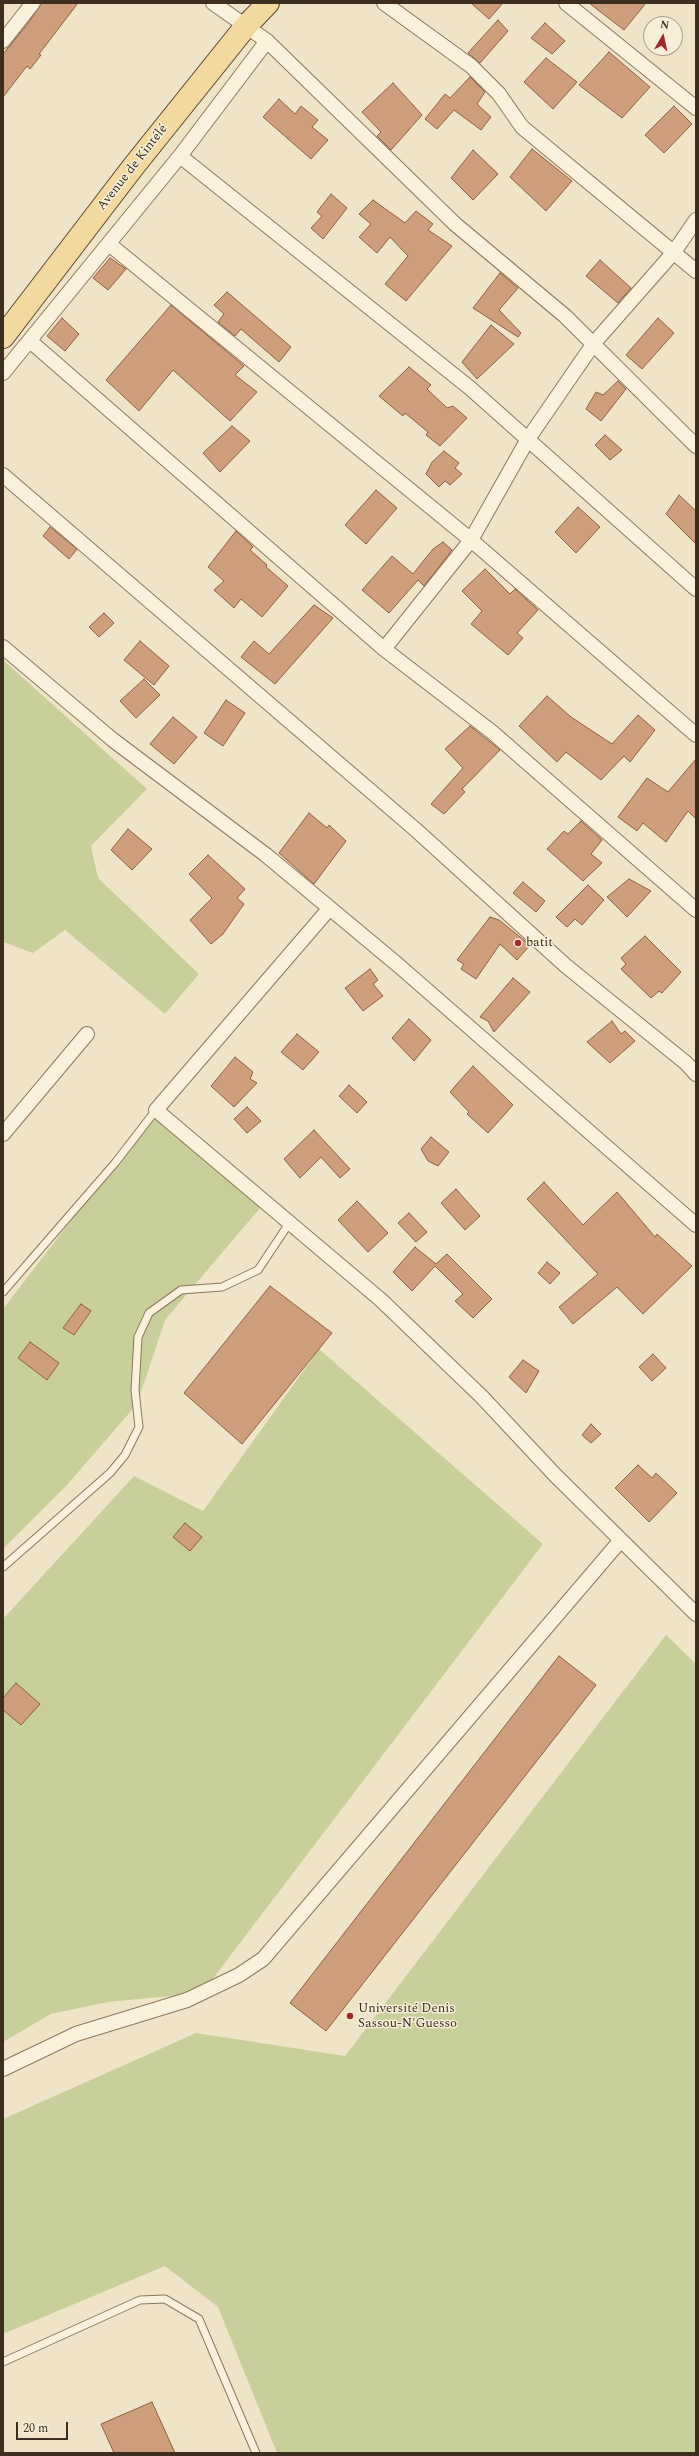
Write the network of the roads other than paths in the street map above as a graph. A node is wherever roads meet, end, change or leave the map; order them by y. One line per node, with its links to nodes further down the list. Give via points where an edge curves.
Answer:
1 (33, 3): 7 (street)
2 (214, 3): 6 (street)
3 (268, 3): 6 (main road, Avenue de Kintélé)
4 (384, 3): 13 (street, via 471,66 499,94 522,127)
5 (566, 3): 9 (street)
6 (246, 26): 8 (street); 15 (main road, Avenue de Kintélé, via 133,167)
7 (3, 41)
8 (267, 41): 10 (street); 17 (street, via 455,224)
9 (696, 108)
10 (180, 156): 12 (street); 19 (street, via 470,388)
11 (696, 220): 13 (street)
12 (109, 244): 16 (street); 22 (street)
13 (674, 252): 14 (street); 17 (street)
14 (696, 270)
15 (3, 337)
16 (30, 340): 18 (street); 25 (street)
17 (594, 343): 19 (street); 20 (street)
18 (3, 373)
19 (528, 439): 22 (street); 23 (street)
20 (696, 446)
21 (3, 475): 30 (street, via 416,830 566,966 686,1063)
22 (471, 540): 25 (street); 26 (street)
23 (696, 589)
24 (3, 647): 27 (street, via 113,740 266,855)
25 (384, 649): 28 (street, via 492,732)
26 (696, 735)
27 (329, 909): 31 (street); 34 (street, via 398,965)
28 (696, 910)
29 (87, 1034): 32 (street)
30 (696, 1074)
31 (156, 1110): 33 (street); 35 (lane, via 115,1163)
32 (3, 1134)
33 (290, 1222): 36 (street, via 398,1316 482,1397 555,1475); 37 (lane, via 258,1270 222,1287 181,1290 149,1313 138,1337 136,1390 139,1427 125,1455 110,1473)
34 (696, 1225)
35 (3, 1292)
36 (621, 1540): 38 (street); 39 (street, via 263,1959 239,1975 188,2000 76,2034)
37 (3, 1567)
38 (696, 1614)
39 (3, 2069)
40 (3, 2362): 41 (lane, via 140,2300 165,2299 199,2319)
41 (256, 2453)

